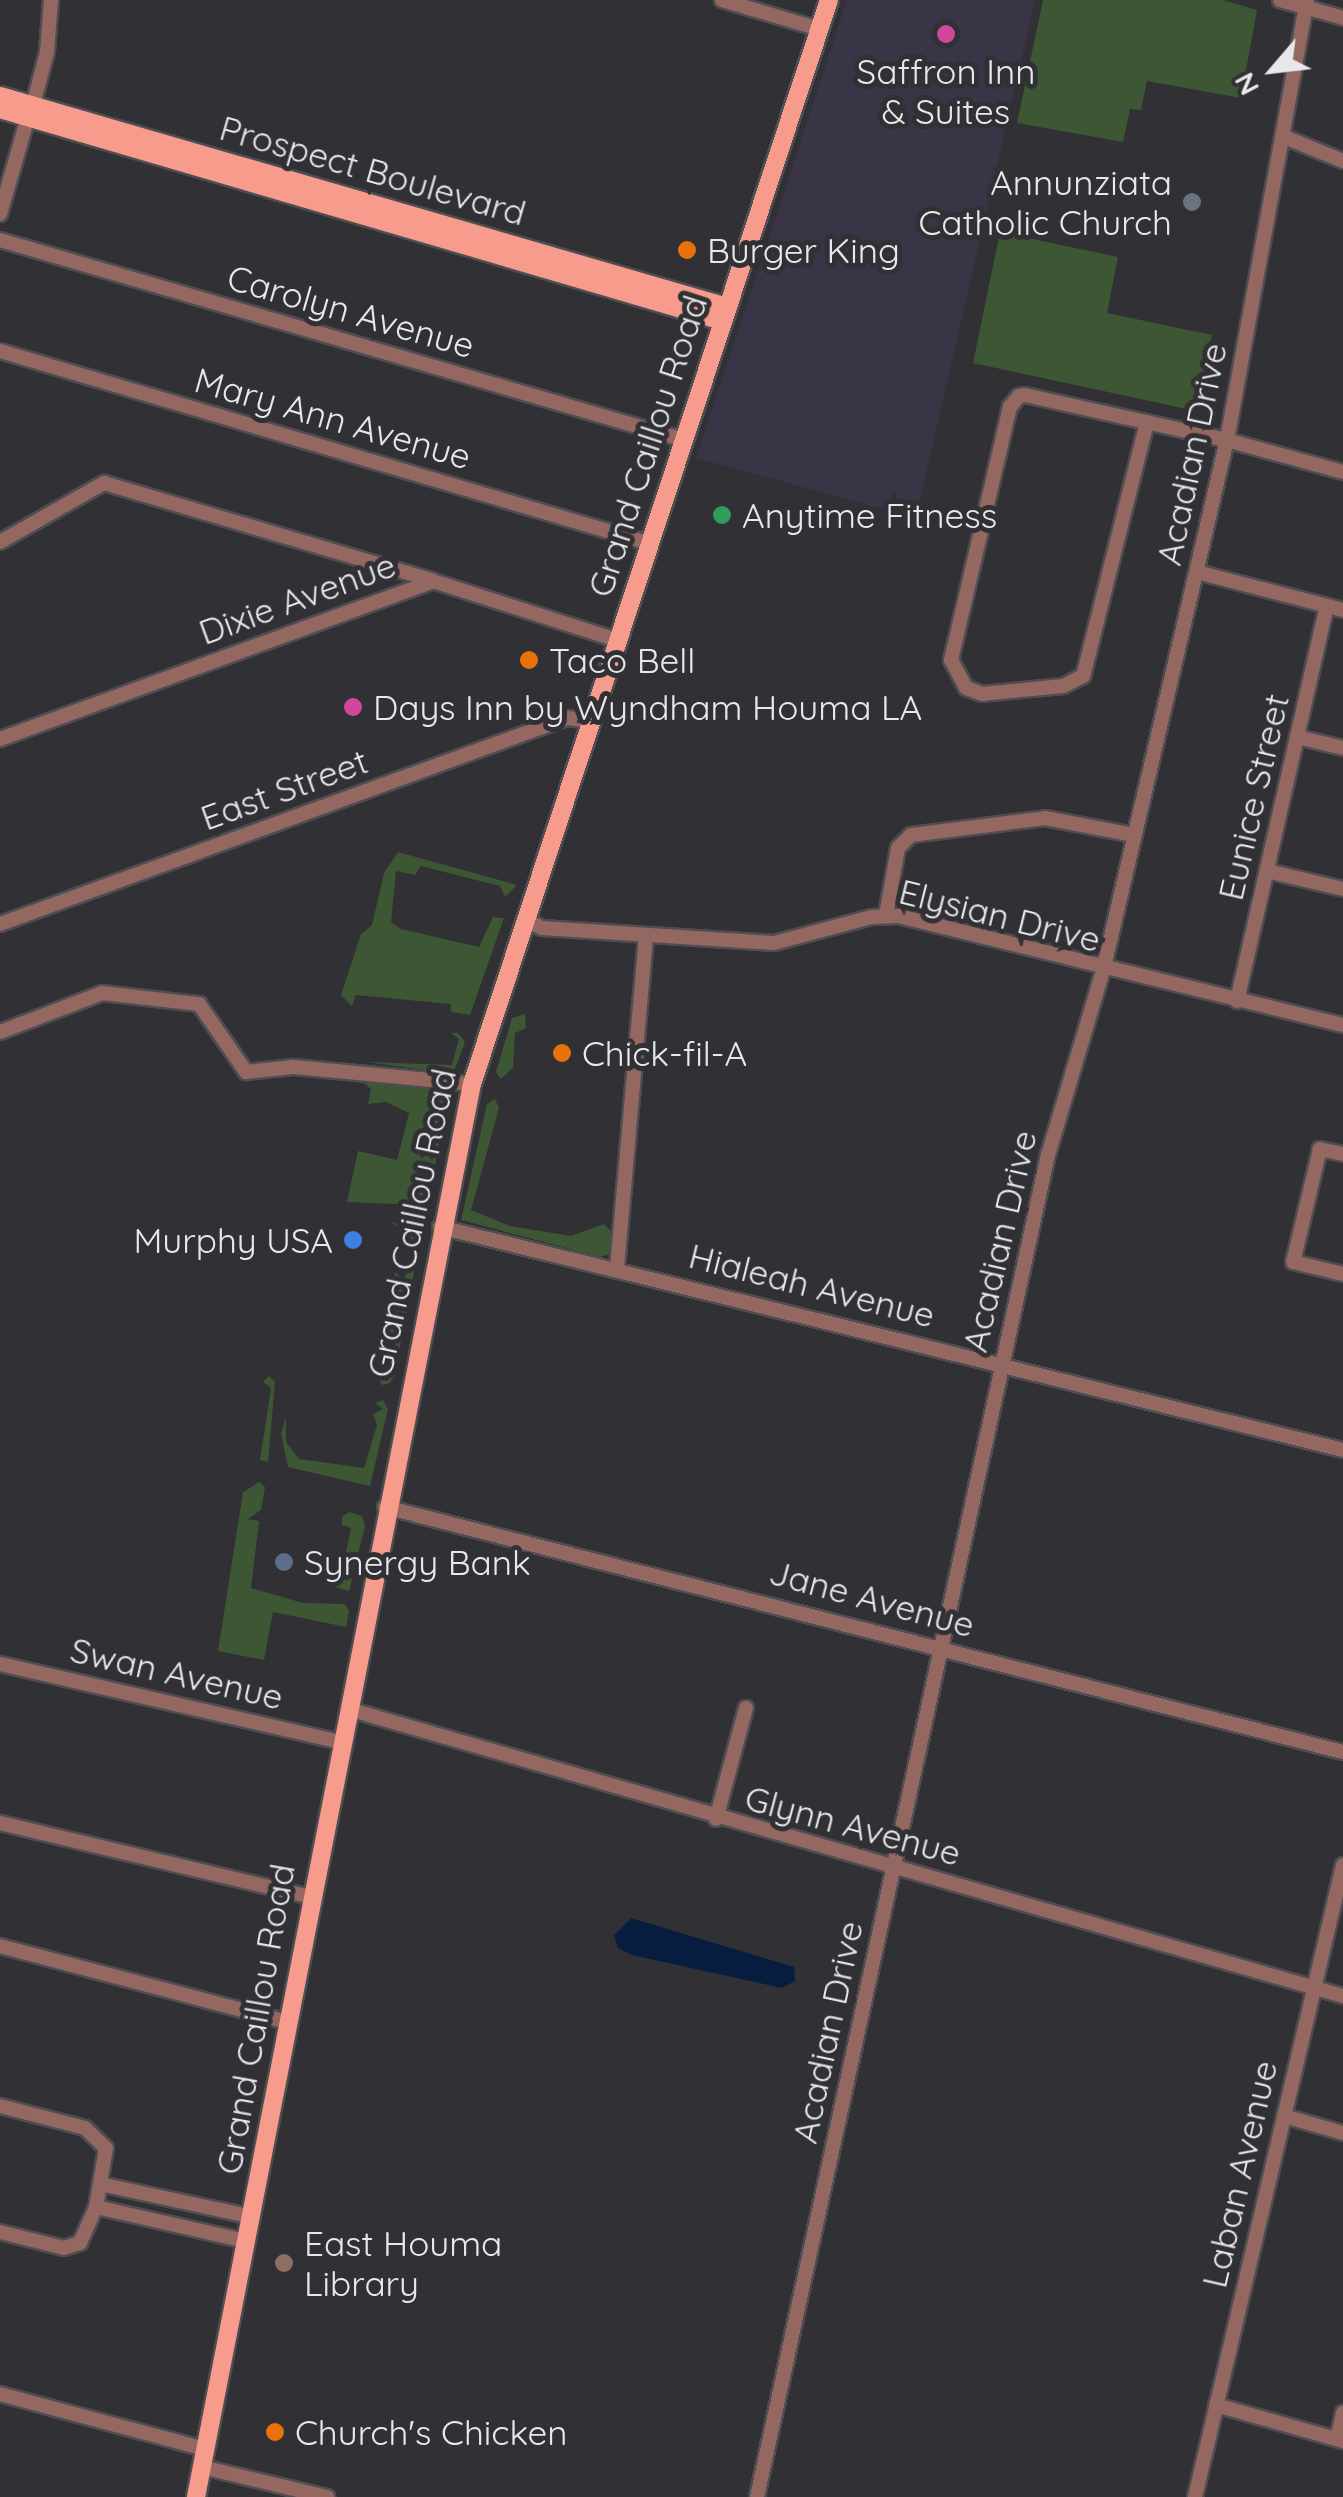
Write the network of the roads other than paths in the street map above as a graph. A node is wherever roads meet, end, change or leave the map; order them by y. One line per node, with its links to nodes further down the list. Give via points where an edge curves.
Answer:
1 (51, 0): 10 (street, via 47,52)
2 (722, 0): 7 (street)
3 (829, 0): 7 (main road, Grand Caillou Road)
4 (1280, 0): 5 (street)
5 (1306, 4): 6 (street); 11 (street, Acadian Drive)
6 (1343, 18)
7 (819, 29): 15 (main road, Grand Caillou Road)
8 (0, 96): 10 (main road, Prospect Boulevard)
9 (0, 109): 10 (main road, Prospect Boulevard)
10 (30, 111): 13 (street); 15 (main road, Prospect Boulevard)
11 (1282, 136): 12 (street); 19 (street, Acadian Drive)
12 (1343, 161)
13 (0, 214)
14 (0, 240): 18 (street, Carolyn Avenue)
15 (725, 314): 18 (main road, Grand Caillou Road)
16 (0, 351): 22 (street, Mary Ann Avenue)
17 (1147, 422): 17 (street, via 1025,396 1010,406 951,660 956,678 976,694 1062,686 1083,676); 19 (street)
18 (685, 440): 22 (main road, Grand Caillou Road)
19 (1227, 440): 20 (street); 23 (street, Acadian Drive)
20 (1343, 472)
21 (0, 542): 24 (street, via 104,483)
22 (648, 543): 27 (main road, Grand Caillou Road)
23 (1196, 572): 25 (street); 32 (street, Acadian Drive)
24 (433, 580): 27 (street, Dixie Avenue); 30 (street, Dixie Avenue)
25 (1327, 606): 26 (street); 29 (street, Eunice Street)
26 (1343, 610)
27 (617, 640): 28 (main road, Grand Caillou Road)
28 (590, 721): 36 (main road, Grand Caillou Road); 37 (street, East Street, via 567,718)
29 (1297, 737): 31 (street); 33 (street, Eunice Street)
30 (0, 738)
31 (1343, 748)
32 (1134, 834): 35 (street, via 1046,818 911,835 898,848); 39 (street, Acadian Drive)
33 (1266, 871): 34 (street); 40 (street, Eunice Street)
34 (1343, 889)
35 (886, 915): 38 (street, Elysian Drive, via 786,942); 39 (street, Elysian Drive)
36 (524, 919): 38 (street, Elysian Drive, via 542,928); 43 (main road, Grand Caillou Road)
37 (0, 924)
38 (646, 935): 46 (street)
39 (1103, 971): 40 (street, Elysian Drive); 48 (street, Acadian Drive, via 1048,1155)
40 (1236, 1001): 41 (street, Elysian Drive)
41 (1343, 1026)
42 (0, 1032): 43 (street, via 102,994 120,995 199,1004 246,1072 293,1067)
43 (472, 1084): 45 (main road, Grand Caillou Road)
44 (1343, 1154): 47 (street, via 1320,1149 1293,1262)
45 (440, 1227): 46 (street, Hialeah Avenue); 50 (main road, Grand Caillou Road)
46 (617, 1268): 48 (street, Hialeah Avenue)
47 (1343, 1274)
48 (1002, 1362): 49 (street, Hialeah Avenue); 51 (street, Acadian Drive)
49 (1343, 1450)
50 (385, 1507): 51 (street, Jane Avenue); 54 (main road, Grand Caillou Road)
51 (941, 1646): 56 (street, Jane Avenue); 60 (street, Acadian Drive)
52 (0, 1664): 55 (street, Swan Avenue)
53 (746, 1708): 57 (street)
54 (348, 1709): 55 (main road, Grand Caillou Road); 57 (street, Glynn Avenue)
55 (340, 1742): 61 (main road, Grand Caillou Road)
56 (1343, 1752)
57 (716, 1819): 60 (street, Glynn Avenue)
58 (0, 1822): 61 (street)
59 (1343, 1865): 63 (street, Laban Avenue)
60 (892, 1866): 63 (street, Glynn Avenue); 81 (street, Acadian Drive)
61 (310, 1897): 65 (main road, Grand Caillou Road)
62 (0, 1946): 65 (street)
63 (1314, 1988): 64 (street, Glynn Avenue); 67 (street, Laban Avenue)
64 (1343, 1996)
65 (288, 2022): 71 (main road, Grand Caillou Road)
66 (0, 2106): 69 (street, via 96,2132 106,2148)
67 (1284, 2116): 68 (street); 75 (street, Laban Avenue)
68 (1343, 2134)
69 (100, 2184): 70 (street); 71 (street)
70 (96, 2206): 72 (street, via 86,2236 74,2246); 73 (street)
71 (252, 2217): 73 (main road, Grand Caillou Road)
72 (0, 2232)
73 (246, 2242): 78 (main road, Grand Caillou Road)
74 (0, 2394): 78 (street)
75 (1216, 2405): 77 (street); 82 (street, Laban Avenue)
76 (1343, 2414): 77 (street)
77 (1340, 2440)
78 (204, 2458): 79 (main road, Grand Caillou Road); 80 (street)
79 (196, 2497)
80 (328, 2497)
81 (757, 2497)
82 (1195, 2497)

